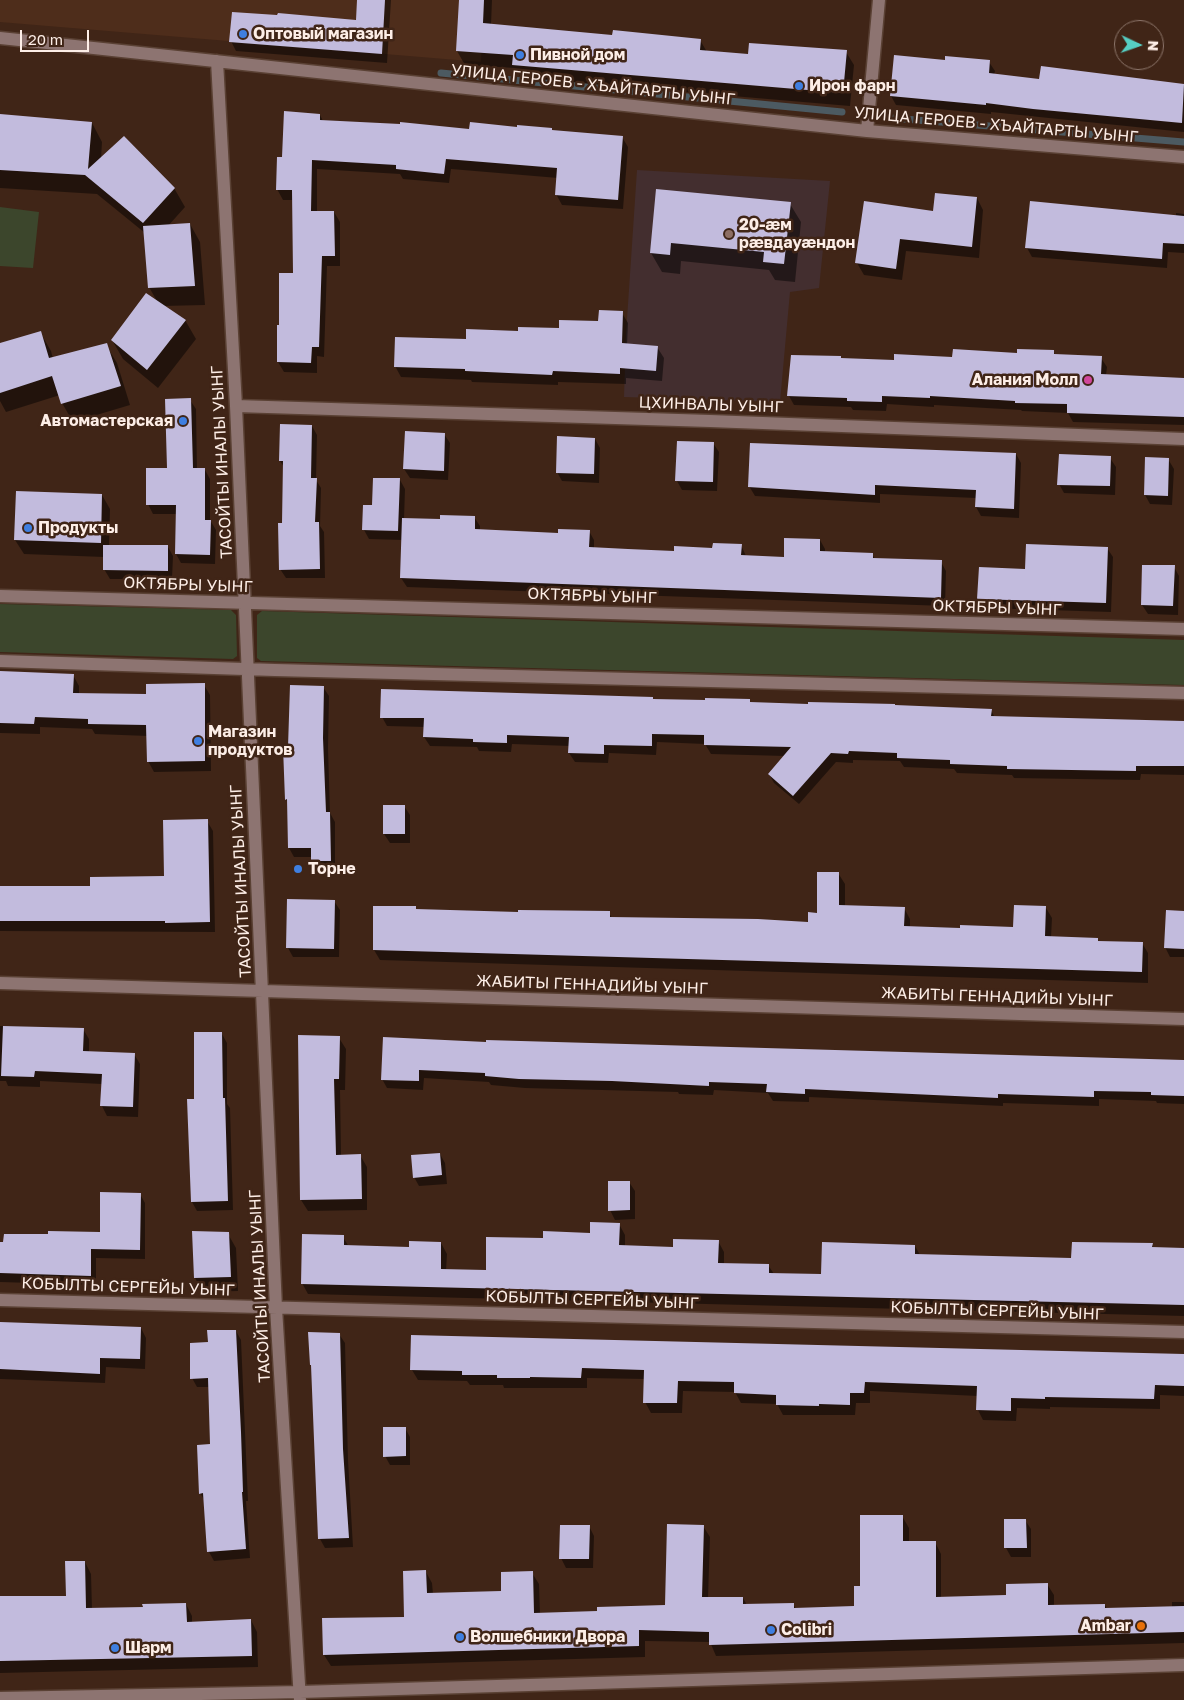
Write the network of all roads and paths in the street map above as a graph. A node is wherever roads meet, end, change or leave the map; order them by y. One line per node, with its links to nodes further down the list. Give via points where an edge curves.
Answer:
1 (879, 0): 4 (street)
2 (0, 38): 3 (street, УЛИЦА ГЕРОЕВ - ХЪАЙТАРТЫ УЫНГ)
3 (217, 61): 4 (street, УЛИЦА ГЕРОЕВ - ХЪАЙТАРТЫ УЫНГ); 6 (street, ТАСОЙТЫ ИНАЛЫ УЫНГ)
4 (867, 131): 5 (street, УЛИЦА ГЕРОЕВ - ХЪАЙТАРТЫ УЫНГ)
5 (1184, 157)
6 (236, 406): 7 (street, ЦХИНВАЛЫ УЫНГ); 9 (street, ТАСОЙТЫ ИНАЛЫ УЫНГ)
7 (1184, 439)
8 (0, 596): 9 (street, ОКТЯБРЫ УЫНГ)
9 (245, 603): 10 (street, ОКТЯБРЫ УЫНГ); 12 (street, ТАСОЙТЫ ИНАЛЫ УЫНГ)
10 (1184, 629)
11 (0, 662): 12 (street)
12 (247, 669): 13 (street); 15 (street, ТАСОЙТЫ ИНАЛЫ УЫНГ)
13 (1184, 693)
14 (0, 983): 15 (street, ЖАБИТЫ ГЕННАДИЙЫ УЫНГ)
15 (262, 992): 16 (street, ЖАБИТЫ ГЕННАДИЙЫ УЫНГ); 18 (street, ТАСОЙТЫ ИНАЛЫ УЫНГ)
16 (1184, 1019)
17 (0, 1300): 18 (street, КОБЫЛТЫ СЕРГЕЙЫ УЫНГ)
18 (276, 1308): 19 (street, КОБЫЛТЫ СЕРГЕЙЫ УЫНГ); 21 (street, ТАСОЙТЫ ИНАЛЫ УЫНГ)
19 (1184, 1332)
20 (1184, 1665): 21 (street)
21 (300, 1696): 22 (street)
22 (0, 1698)

